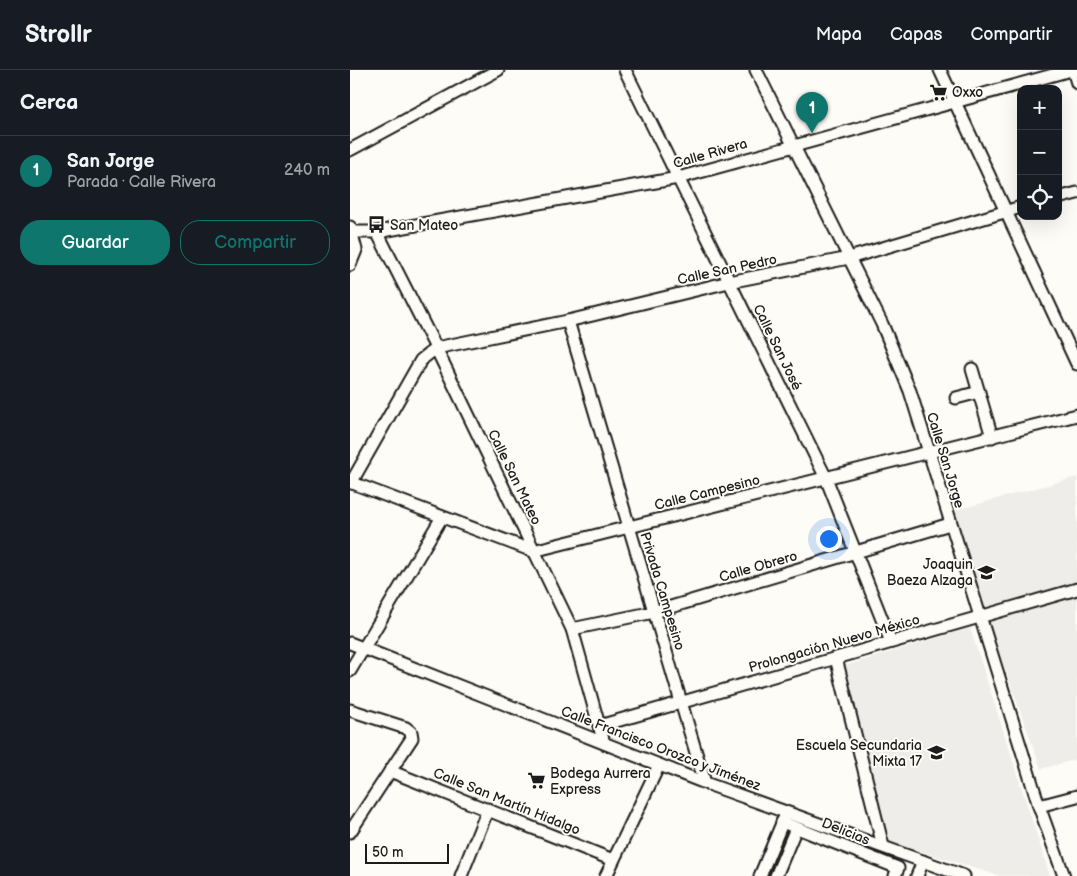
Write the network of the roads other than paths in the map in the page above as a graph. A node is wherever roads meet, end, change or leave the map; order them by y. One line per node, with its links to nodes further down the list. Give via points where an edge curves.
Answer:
1 (498, 70): 9 (street)
2 (625, 70): 10 (street, Calle San José)
3 (756, 70): 8 (street, Calle San Jorge)
4 (940, 70): 7 (street)
5 (1072, 70): 6 (street); 7 (street, Calle Rivera)
6 (1077, 83)
7 (956, 102): 8 (street, Calle Rivera); 14 (street)
8 (793, 145): 10 (street, Calle Rivera); 17 (street, Calle San Jorge)
9 (350, 150)
10 (678, 178): 16 (street, Calle Rivera); 19 (street, Calle San José)
11 (1077, 193): 12 (street)
12 (1062, 197)
13 (1017, 208): 14 (street, Calle San Pedro)
14 (1005, 211): 17 (street, Calle San Pedro); 22 (street)
15 (350, 230): 16 (street, Calle Rivera); 18 (street, via 356,250)
16 (377, 232): 21 (street, Calle San Mateo)
17 (849, 258): 19 (street, Calle San Pedro); 28 (street, Calle San Jorge, via 910,391)
18 (350, 265)
19 (729, 282): 20 (street, Calle San Pedro); 29 (street, Calle San José)
20 (568, 321): 21 (street, Calle San Pedro); 33 (street, Privada Campesino)
21 (436, 348): 30 (street, via 421,360); 34 (street, Calle San Mateo)
22 (1077, 364)
23 (972, 370): 24 (street)
24 (979, 392): 25 (street); 27 (street)
25 (956, 398)
26 (1077, 415): 27 (street, Calle Campesino)
27 (992, 437): 28 (street, Calle Campesino)
28 (928, 453): 29 (street, Calle Campesino); 32 (street, Calle San Jorge)
29 (826, 478): 33 (street, Calle Campesino); 35 (street, Calle San José)
30 (351, 483): 31 (street)
31 (442, 517): 34 (street); 42 (street)
32 (950, 524): 35 (street, Calle Obrero); 38 (street, Calle San Jorge)
33 (629, 527): 34 (street, Calle Campesino); 37 (street, Privada Campesino)
34 (533, 551): 39 (street, Calle San Mateo)
35 (854, 553): 37 (street, Calle Obrero); 40 (street, Calle San José)
36 (1077, 589): 38 (street, Prolongación Nuevo México)
37 (654, 612): 39 (street, Calle Obrero); 45 (street, Privada Campesino)
38 (979, 617): 40 (street, Prolongación Nuevo México); 53 (street, Calle San Jorge)
39 (572, 629): 47 (street, Calle San Mateo)
40 (891, 642): 43 (street, Prolongación Nuevo México)
41 (350, 643): 42 (street, Calle Francisco Orozco y Jiménez)
42 (364, 648): 44 (street); 48 (street, Calle Francisco Orozco y Jiménez)
43 (836, 658): 45 (street, Prolongación Nuevo México); 58 (street)
44 (350, 671)
45 (681, 702): 47 (street, Prolongación Nuevo México); 51 (street, Privada Campesino)
46 (350, 710): 50 (street, via 411,732 412,738)
47 (600, 726): 48 (street, Calle San Mateo)
48 (604, 743): 49 (street, Calle Francisco Orozco y Jiménez)
49 (659, 765): 51 (street, Calle Francisco Orozco y Jiménez); 59 (street)
50 (390, 771): 54 (street, Calle San Martín Hidalgo); 57 (street)
51 (705, 783): 55 (street, Calle Francisco Orozco y Jiménez)
52 (1077, 796): 53 (street)
53 (1039, 806): 68 (street, Calle San Jorge)
54 (488, 809): 59 (street, Calle San Martín Hidalgo); 62 (street)
55 (784, 817): 56 (street, Delicias); 58 (street, Calle Francisco Orozco y Jiménez); 64 (street)
56 (796, 828): 61 (street, Delicias); 65 (street)
57 (350, 832)
58 (883, 846): 60 (street, Calle Francisco Orozco y Jiménez)
59 (613, 860): 63 (street)
60 (923, 860): 66 (street); 67 (street, Calle Francisco Orozco y Jiménez)
61 (896, 872)
62 (461, 876)
63 (606, 876)
64 (760, 876)
65 (776, 876)
66 (917, 876)
67 (964, 876)
68 (1064, 876)

